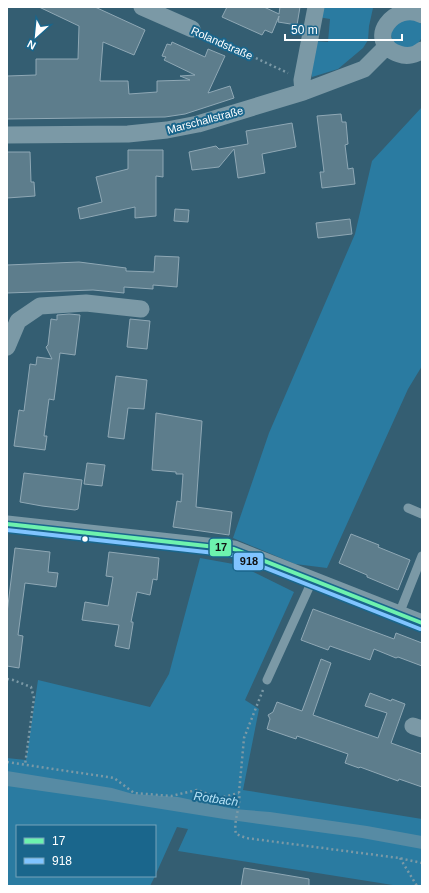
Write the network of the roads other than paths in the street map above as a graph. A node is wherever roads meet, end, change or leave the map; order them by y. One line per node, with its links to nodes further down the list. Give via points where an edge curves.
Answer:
1 (142, 7): 5 (street, Rolandstraße)
2 (316, 7): 8 (street)
3 (395, 9): 4 (street, via 410,8); 6 (street, via 383,28)
4 (422, 14)
5 (192, 29)
6 (387, 46): 7 (street, via 403,56); 8 (street, Marschallstraße, via 364,69)
7 (422, 50)
8 (302, 86): 9 (street, Marschallstraße, via 198,124 167,130 128,134)
9 (7, 135)
10 (141, 309): 11 (street, via 86,303 40,306 18,321)
11 (7, 347)
12 (408, 508): 13 (lane)
13 (422, 514)
14 (7, 524): 16 (street, via 234,549)
15 (422, 556): 17 (lane)
16 (312, 581): 17 (street); 19 (lane)
17 (399, 614): 18 (street)
18 (422, 623)
19 (267, 680)

